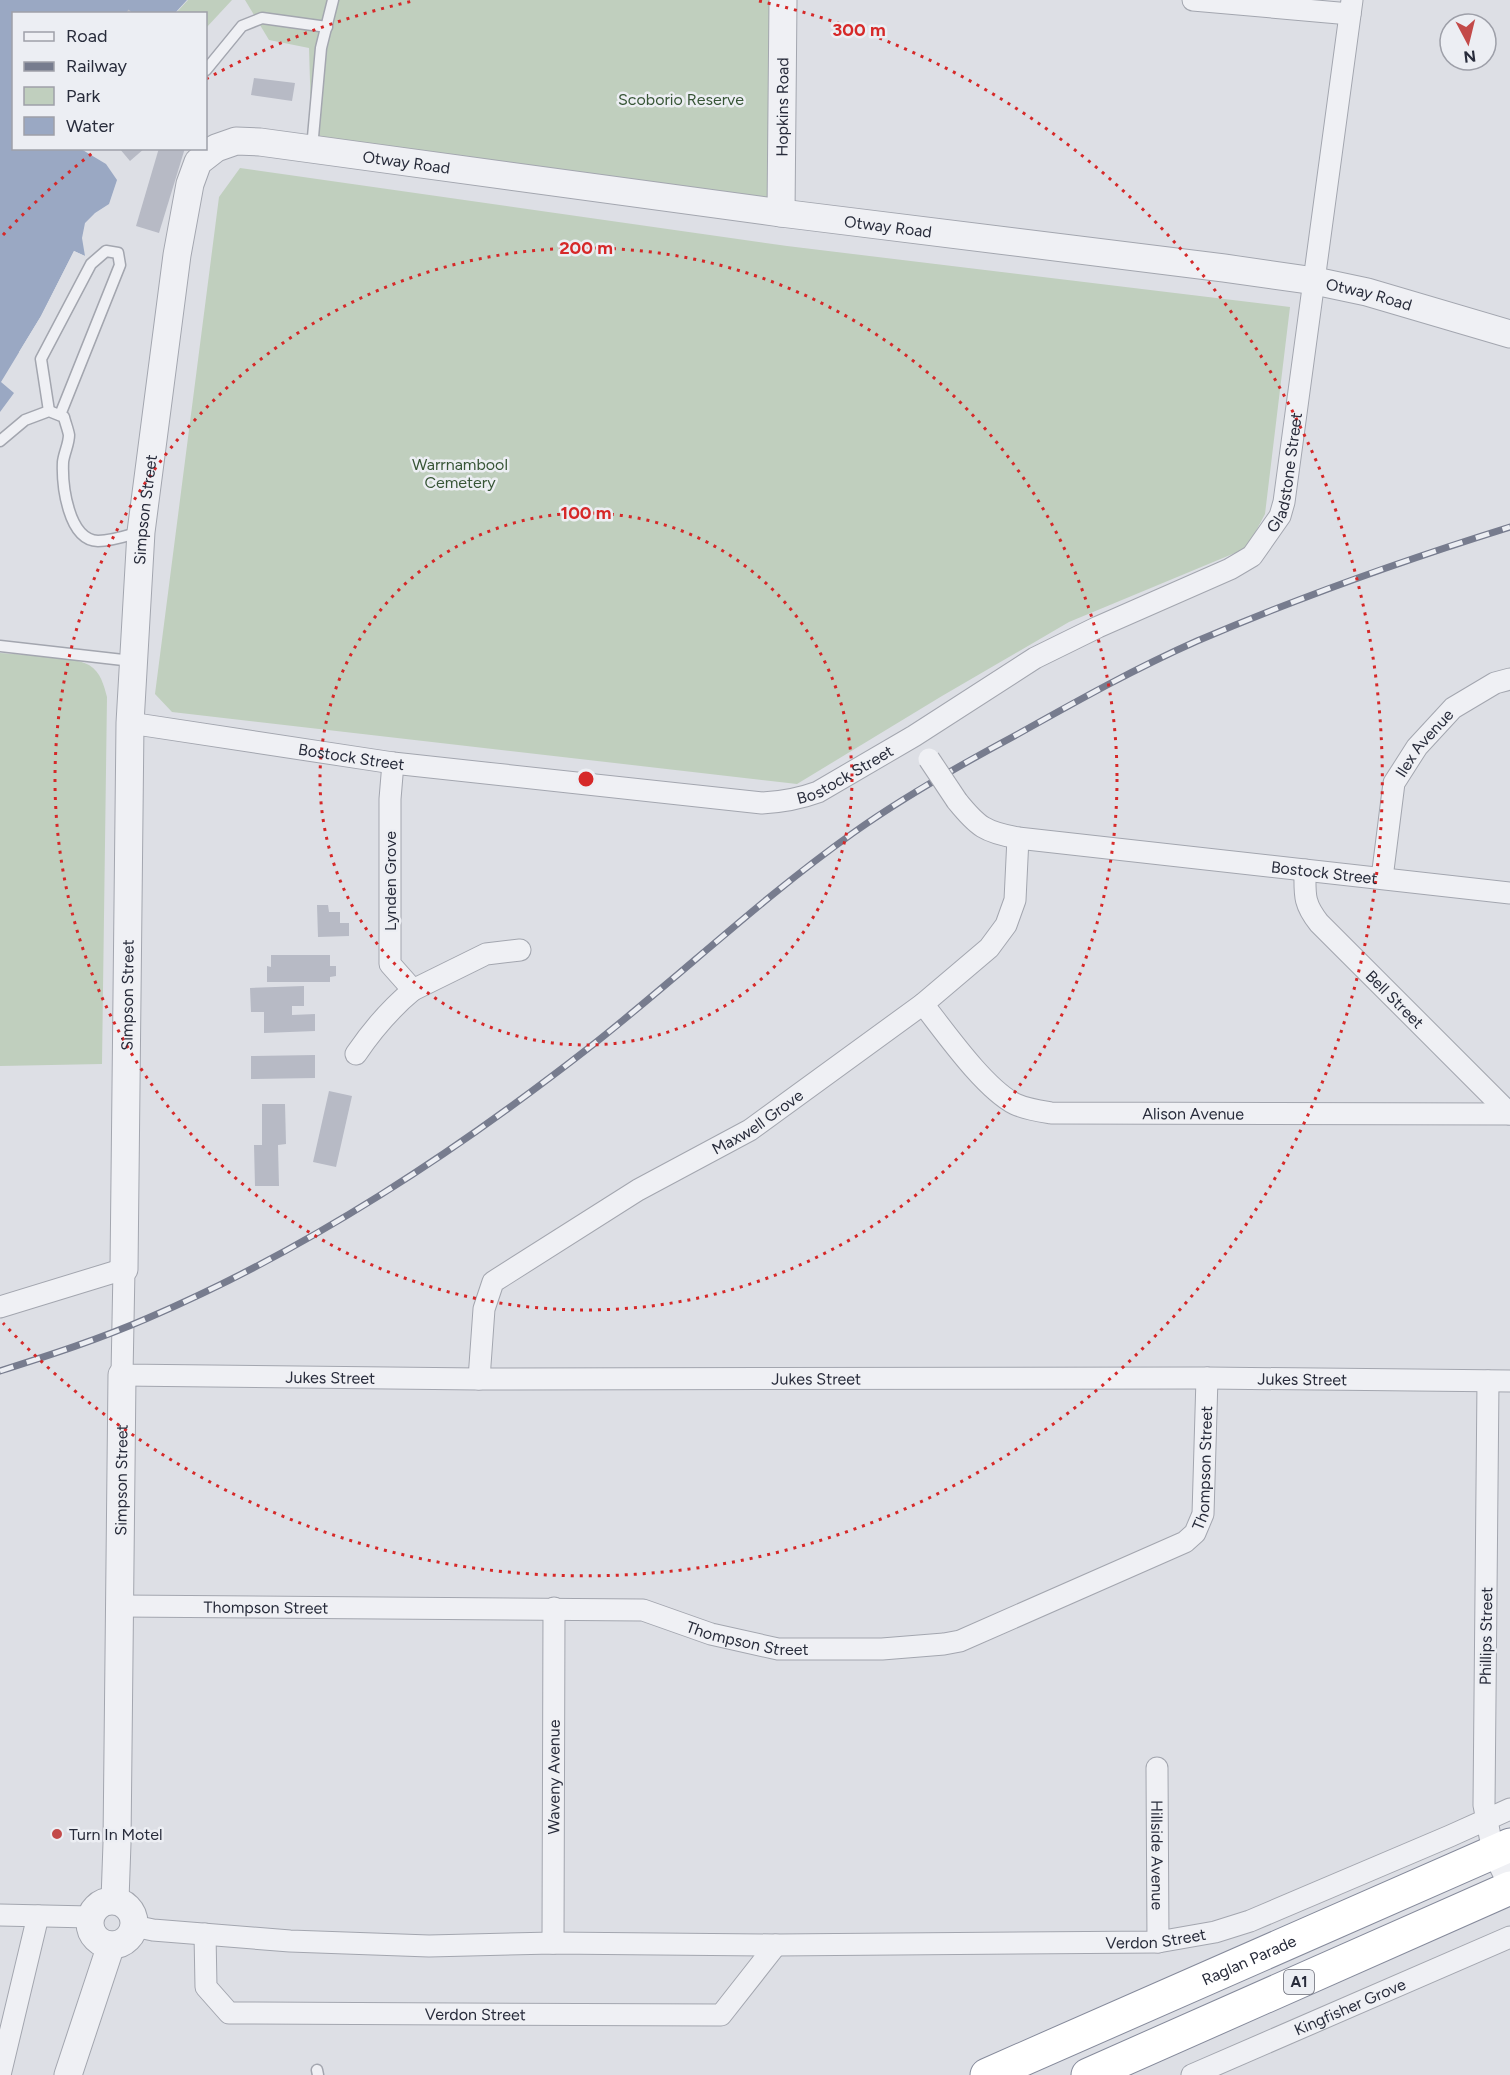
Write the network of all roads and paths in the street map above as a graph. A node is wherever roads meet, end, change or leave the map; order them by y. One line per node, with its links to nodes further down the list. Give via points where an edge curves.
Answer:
1 (333, 0): 7 (lane)
2 (783, 0): 11 (street, Hopkins Road)
3 (1192, 0): 4 (street)
4 (1351, 7): 12 (street, Gladstone Street)
5 (132, 8): 6 (path)
6 (128, 12)
7 (327, 27): 8 (lane, via 262,18 242,26); 10 (lane, via 321,48)
8 (207, 69)
9 (260, 142): 10 (street, Otway Road); 17 (street, Simpson Street, via 236,141 216,148 198,162 190,183)
10 (312, 149): 11 (street, Otway Road)
11 (781, 213): 12 (street, Otway Road)
12 (1315, 281): 13 (street, Otway Road, via 1367,292); 22 (street, Gladstone Street, via 1284,502 1280,516 1252,556 1035,658)
13 (1510, 334)
14 (49, 411): 15 (lane); 15 (lane, via 41,359 90,264 106,251 118,253 120,265); 16 (lane, via 25,420)
15 (60, 415): 17 (lane, via 69,436 63,461 65,496 82,534 96,541)
16 (0, 441)
17 (141, 532): 19 (street, Simpson Street)
18 (0, 646): 19 (lane)
19 (133, 661): 21 (street, Simpson Street)
20 (1510, 679): 26 (street, Ilex Avenue, via 1495,683 1453,708 1417,747 1394,783)
21 (130, 723): 23 (street, Bostock Street); 33 (street, Simpson Street)
22 (914, 736): 23 (street, Bostock Street, via 818,792 777,802); 24 (street, Bostock Street, bridge, via 974,823 995,834)
23 (393, 763): 29 (street, Lynden Grove, via 390,964)
24 (1018, 838): 25 (street, Bostock Street); 30 (street, Maxwell Grove, via 1015,900 1006,925 989,948)
25 (1305, 870): 26 (street, Bostock Street); 32 (street, Bell Street, via 1306,900 1314,916)
26 (1382, 878): 27 (street, Bostock Street)
27 (1510, 893)
28 (520, 950): 29 (street, via 486,954)
29 (413, 990): 31 (street, via 377,1024)
30 (923, 1004): 32 (street, Alison Avenue, via 973,1067 999,1092 1014,1103 1051,1113); 37 (street, Maxwell Grove, via 750,1130 638,1190 493,1282 484,1309)
31 (356, 1054)
32 (1510, 1114)
33 (124, 1269): 34 (street); 35 (street, Simpson Street)
34 (0, 1306)
35 (122, 1375): 37 (street, Jukes Street); 40 (street, Simpson Street)
36 (1207, 1378): 37 (street, Jukes Street); 38 (street, Jukes Street); 41 (street, Thompson Street, via 1203,1514 1195,1533 1185,1542 960,1641 882,1649 778,1649 711,1634 643,1610)
37 (479, 1379)
38 (1488, 1381): 39 (street, Jukes Street); 44 (street, Phillips Street)
39 (1510, 1381)
40 (120, 1606): 41 (street, Thompson Street); 47 (street, Simpson Street)
41 (554, 1608): 55 (street, Waveny Avenue)
42 (1157, 1768): 54 (street, Hillside Avenue)
43 (1510, 1809): 44 (street, Verdon Street)
44 (1486, 1820): 45 (street, Phillips Street); 54 (street, Verdon Street, via 1250,1921)
45 (1501, 1849): 46 (street, Phillips Street); 60 (highway, Raglan Parade / A1)
46 (1510, 1887): 61 (highway, A1)
47 (115, 1900): 50 (street, via 100,1903); 51 (street, via 132,1912)
48 (0, 1915): 49 (street)
49 (38, 1916): 50 (street); 58 (street)
50 (90, 1917): 56 (street, via 94,1936)
51 (134, 1926): 52 (street, Verdon Street); 56 (street, via 124,1941)
52 (205, 1934): 55 (street, Verdon Street, via 429,1946); 57 (street, Verdon Street, via 206,1987 229,2013 721,2015)
53 (1510, 1937): 62 (street, Kingfisher Grove)
54 (1158, 1942): 57 (street, Verdon Street)
55 (553, 1944): 57 (street, Verdon Street)
56 (111, 1945): 59 (street)
57 (776, 1945)
58 (0, 2075)
59 (68, 2075)
60 (987, 2075)
61 (1088, 2075)
62 (1192, 2075)

